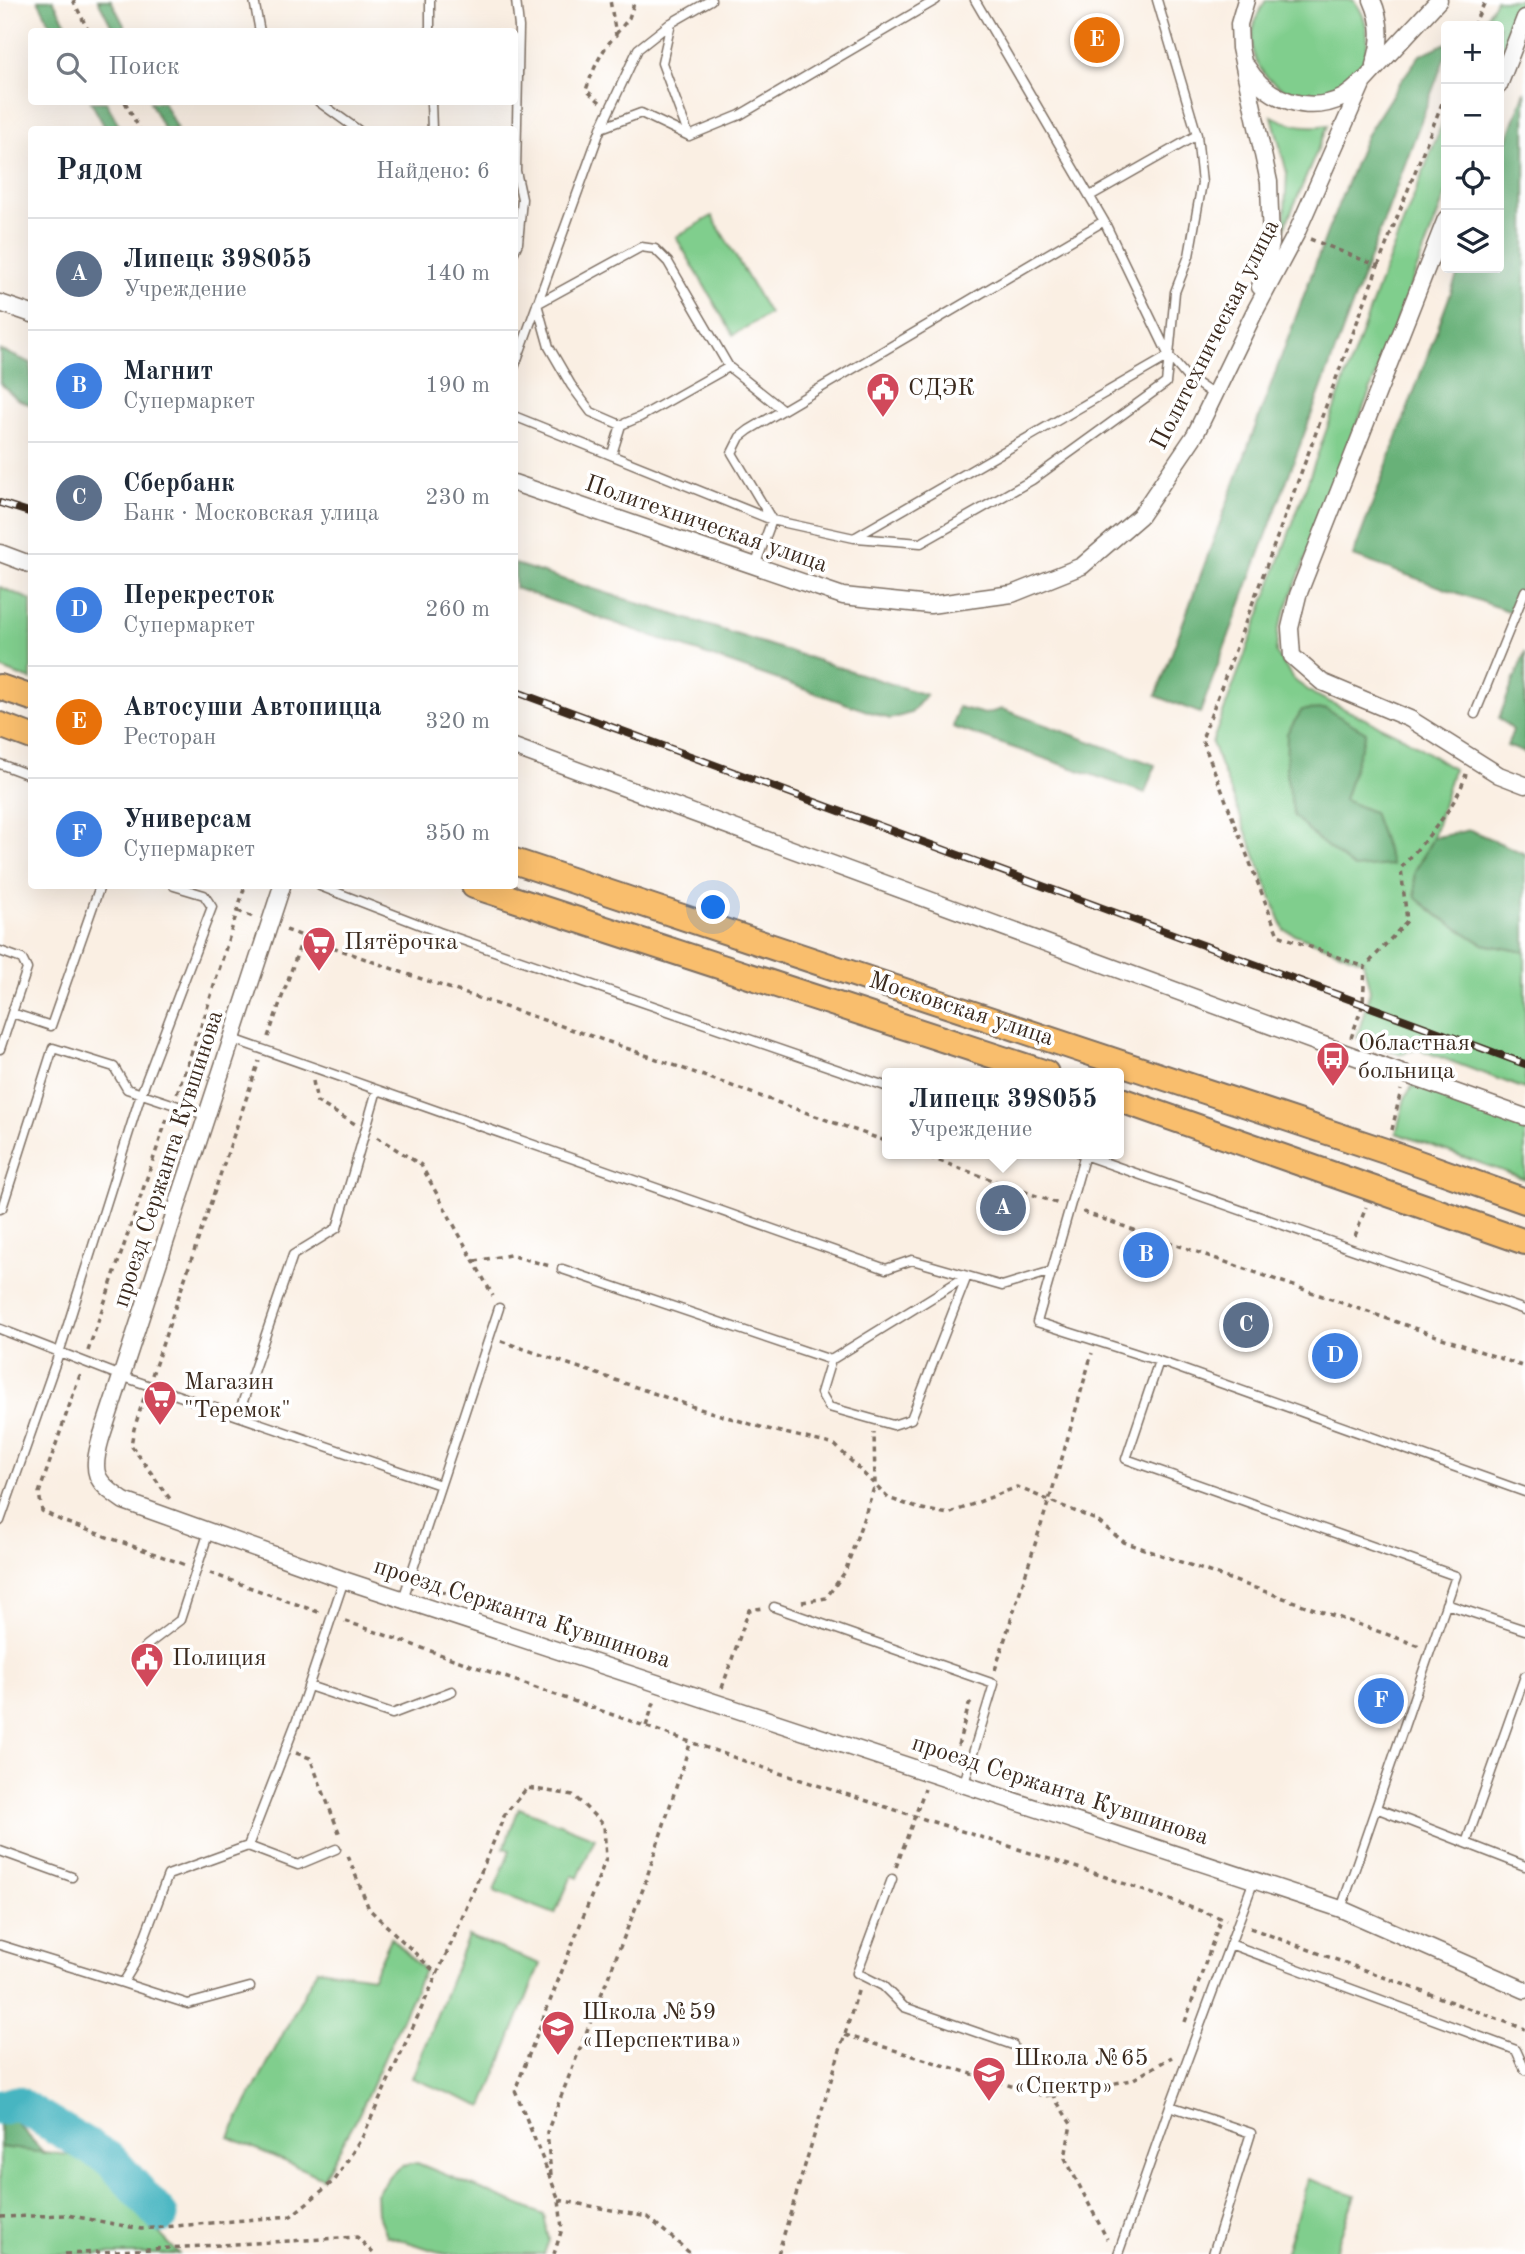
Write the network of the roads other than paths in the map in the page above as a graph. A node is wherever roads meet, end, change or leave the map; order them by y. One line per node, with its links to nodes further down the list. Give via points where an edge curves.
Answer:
1 (254, 0): 13 (lane)
2 (430, 0): 14 (lane)
3 (516, 0): 16 (lane)
4 (711, 0): 12 (lane)
5 (936, 0): 27 (lane, via 740,115)
6 (975, 0): 29 (lane)
7 (1157, 0): 26 (lane)
8 (1247, 0): 15 (street, via 1239,24)
9 (1371, 0): 17 (street, via 1379,16 1381,42)
10 (1439, 0): 17 (street, Политехническая улица)
11 (1525, 18): 18 (street)
12 (671, 23): 25 (lane, via 638,49); 27 (lane, via 662,63)
13 (260, 28)
14 (430, 28)
15 (1240, 48): 17 (street, via 1262,87 1302,105 1324,104); 36 (street, via 1269,182 1271,244)
16 (518, 63)
17 (1363, 82): 36 (street, Политехническая улица, via 1296,234)
18 (1499, 84)
19 (323, 105): 22 (lane)
20 (431, 105): 23 (lane)
21 (517, 105): 24 (lane)
22 (352, 126)
23 (432, 126)
24 (516, 126)
25 (601, 128): 27 (lane, via 641,113); 34 (lane)
26 (1197, 135): 29 (lane); 37 (lane, via 1202,183 1189,256 1175,292)
27 (689, 136)
28 (518, 183): 32 (lane, via 522,199)
29 (1090, 197): 30 (lane)
30 (1104, 221): 37 (lane); 41 (lane)
31 (1441, 232): 60 (street, via 1298,595 1290,628 1292,656 1322,682 1410,719 1499,775)
32 (518, 243)
33 (0, 303): 35 (street)
34 (537, 304): 38 (lane); 39 (lane, via 640,247 654,248 668,262); 43 (lane, via 549,347 570,385 591,412)
35 (28, 313)
36 (1254, 313): 40 (street, Политехническая улица)
37 (1169, 356): 40 (lane, via 1186,376); 47 (lane); 47 (lane, via 1166,383 1021,486 920,543)
38 (518, 357)
39 (729, 367): 41 (lane); 43 (lane)
40 (1214, 395): 50 (street, Политехническая улица, via 1195,435 1140,516 1082,566 1012,594 930,606 843,596)
41 (783, 410): 46 (lane, via 740,437 732,453)
42 (518, 418): 44 (lane)
43 (621, 425): 44 (lane)
44 (612, 454): 46 (lane)
45 (518, 484): 50 (street, Политехническая улица)
46 (772, 520): 47 (lane); 50 (lane)
47 (855, 538)
48 (0, 553): 49 (street)
49 (28, 564)
50 (755, 566)
51 (1525, 591): 54 (lane)
52 (0, 687): 53 (main road)
53 (28, 697)
54 (1475, 714)
55 (0, 725): 56 (main road)
56 (28, 736)
57 (518, 748): 77 (street)
58 (0, 764): 59 (lane)
59 (28, 774)
60 (1525, 785)
61 (518, 863): 80 (main road, Московская улица)
62 (99, 889): 68 (lane, via 51,1026)
63 (184, 889): 74 (lane, via 204,895 212,907)
64 (281, 889): 69 (street, проезд Сержанта Кувшинова)
65 (328, 889): 72 (lane)
66 (483, 889): 71 (main road, Московская улица)
67 (0, 951): 68 (lane, via 22,959 27,969)
68 (12, 1013): 70 (lane)
69 (233, 1039): 73 (lane); 76 (street, проезд Сержанта Кувшинова)
70 (0, 1049)
71 (1031, 1068)
72 (882, 1085)
73 (377, 1090): 85 (lane, via 886,1269 912,1259); 93 (lane, via 337,1228 293,1255)
74 (141, 1094): 76 (lane); 81 (lane, via 127,1089 114,1067 53,1048); 89 (lane)
75 (1124, 1101): 82 (main road)
76 (208, 1116): 92 (street, проезд Сержанта Кувшинова)
77 (1525, 1117)
78 (1083, 1159): 84 (lane)
79 (1098, 1159): 87 (lane)
80 (1525, 1201)
81 (0, 1209)
82 (1525, 1242)
83 (562, 1269): 90 (lane)
84 (1052, 1271): 85 (lane, via 1002,1286); 91 (lane, via 1037,1322)
85 (967, 1276): 90 (lane); 90 (lane, via 911,1419 893,1425 830,1406 821,1393)
86 (499, 1308): 94 (lane)
87 (1525, 1310)
88 (0, 1329): 89 (lane)
89 (59, 1353): 92 (lane); 96 (lane)
90 (831, 1360)
91 (1159, 1361): 95 (lane); 100 (lane, via 1126,1459 1456,1576)
92 (121, 1376): 93 (lane); 97 (street, проезд Сержанта Кувшинова, via 94,1461 101,1486 124,1501)
93 (238, 1416): 94 (lane)
94 (440, 1485): 99 (lane)
95 (1525, 1492)
96 (0, 1521)
97 (209, 1531): 98 (street, проезд Сержанта Кувшинова); 103 (lane, via 180,1620)
98 (344, 1580): 99 (street, проезд Сержанта Кувшинова); 105 (lane)
99 (403, 1599): 107 (street, проезд Сержанта Кувшинова, via 931,1772)
100 (1446, 1604): 102 (lane); 108 (lane)
101 (774, 1606): 107 (lane, via 994,1684)
102 (1525, 1630)
103 (146, 1646)
104 (1525, 1676): 109 (lane)
105 (309, 1686): 106 (lane, via 392,1713); 110 (lane)
106 (452, 1691)
107 (965, 1778): 116 (street, проезд Сержанта Кувшинова)
108 (1377, 1808): 109 (lane); 117 (lane)
109 (1466, 1843): 113 (lane)
110 (248, 1846): 111 (lane, via 298,1865); 120 (lane, via 168,1875)
111 (336, 1849)
112 (0, 1851): 114 (lane)
113 (1525, 1866)
114 (72, 1877)
115 (892, 1878): 123 (lane, via 857,1973 883,1986 904,2007)
116 (1254, 1880): 117 (street, проезд Сержанта Кувшинова); 118 (lane)
117 (1341, 1909): 122 (street, проезд Сержанта Кувшинова)
118 (1230, 1944): 124 (lane, via 1516,2050); 125 (lane)
119 (0, 1945): 120 (lane)
120 (123, 1983): 121 (lane, via 187,2004)
121 (250, 1987)
122 (1525, 1990)
123 (1013, 2045)
124 (1525, 2070)
125 (1170, 2106): 126 (lane); 127 (lane, via 1251,2133)
126 (1118, 2254)
127 (1213, 2254)

